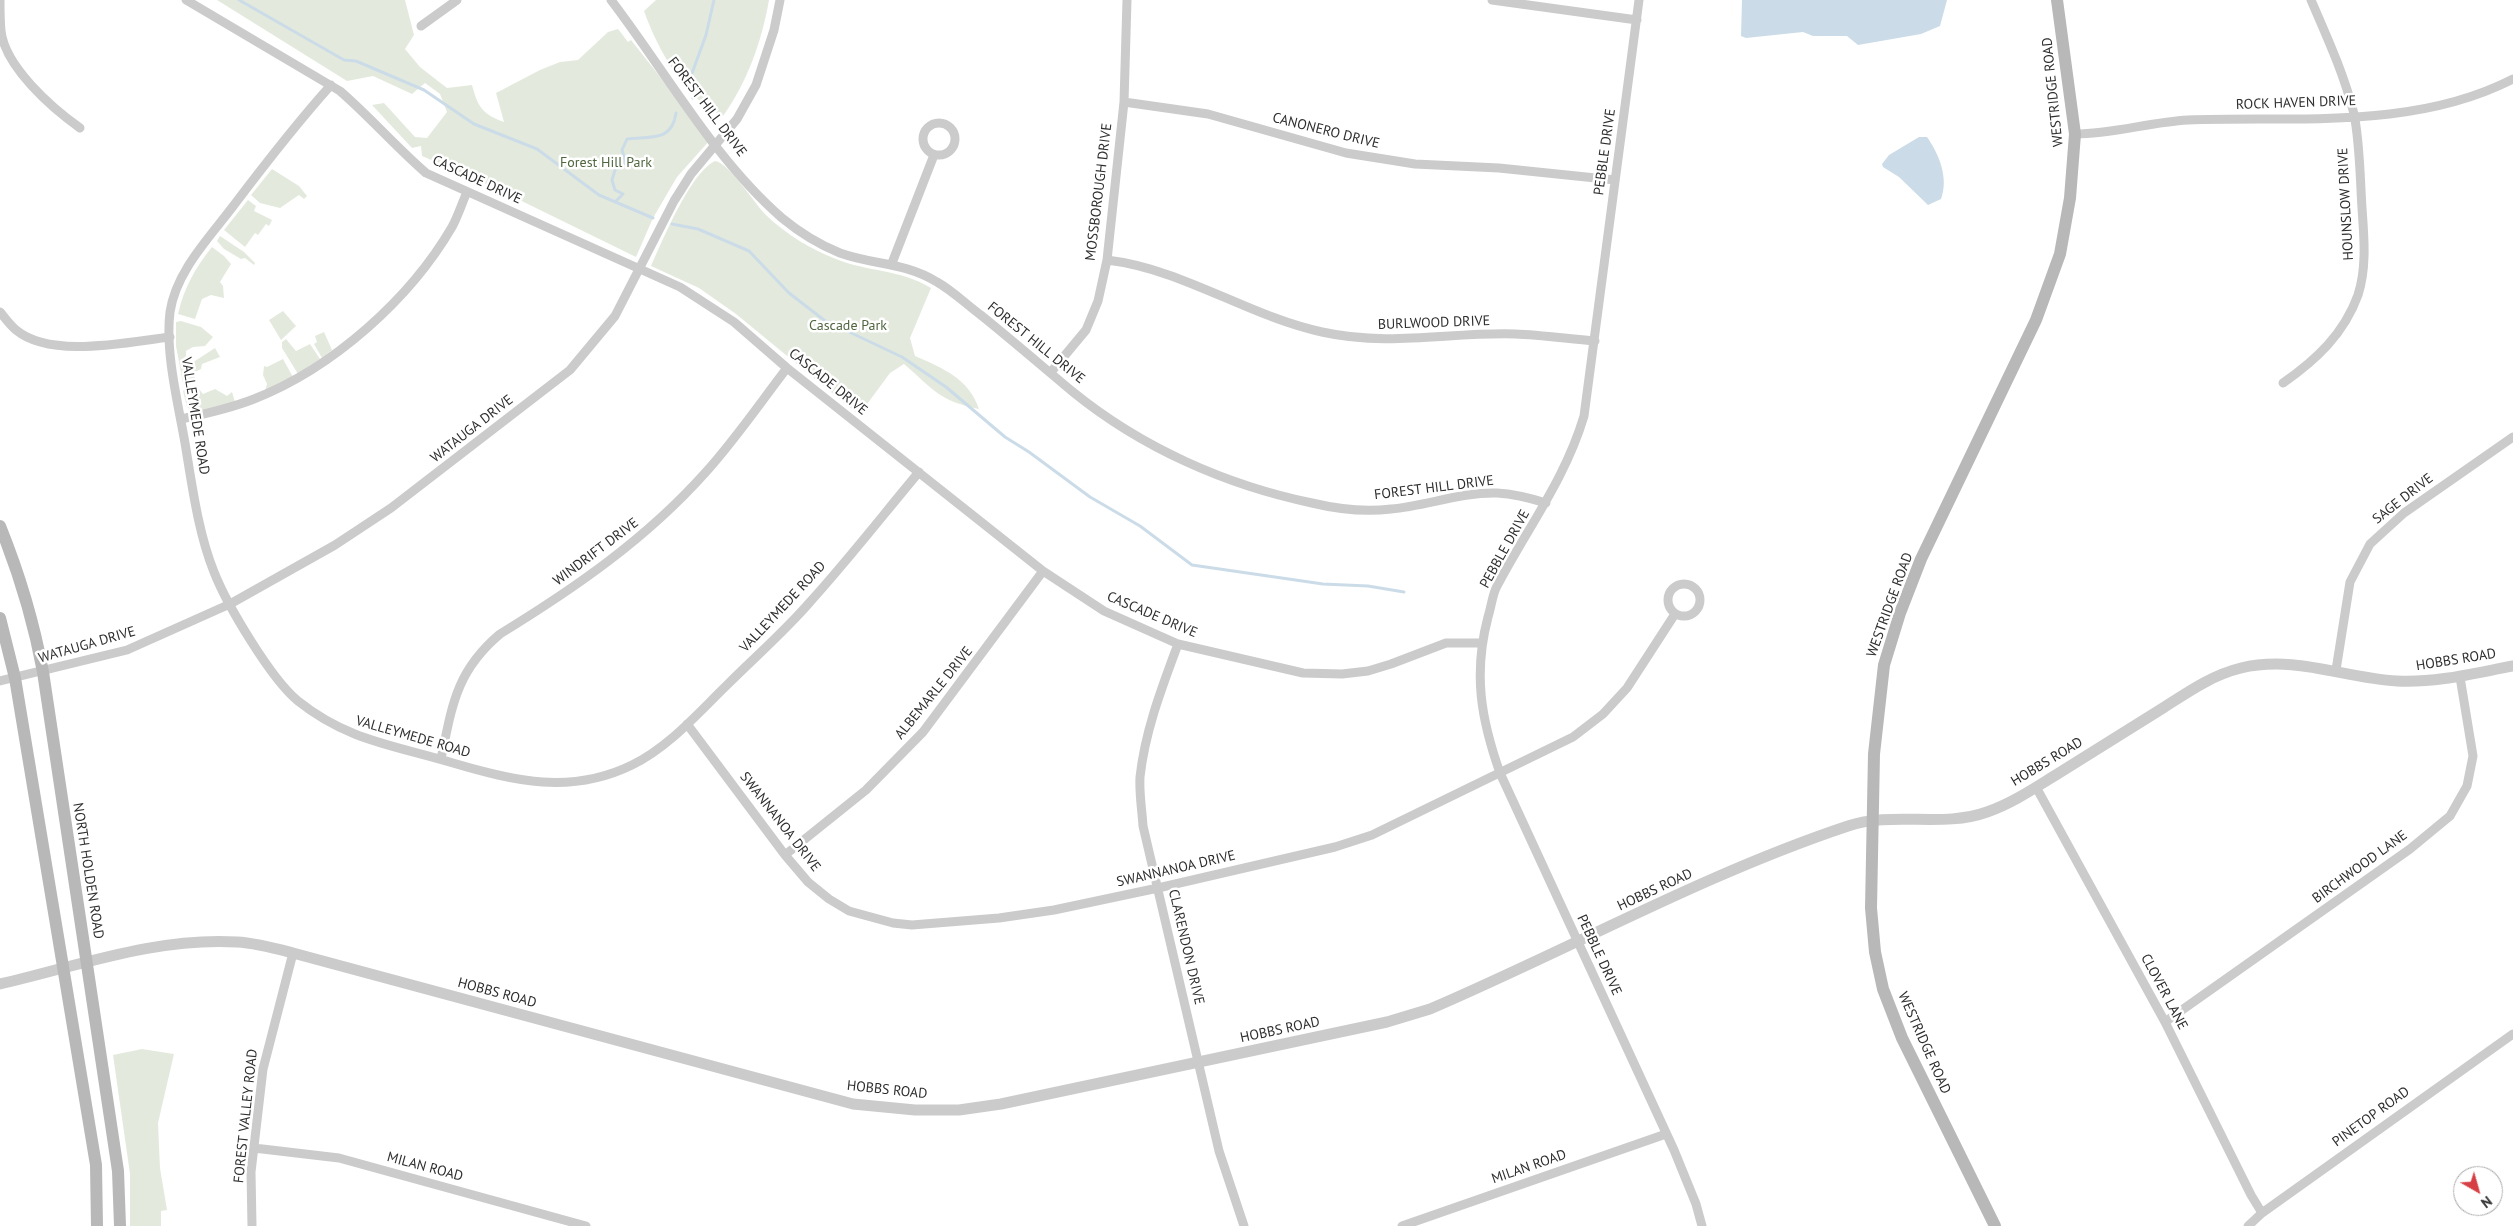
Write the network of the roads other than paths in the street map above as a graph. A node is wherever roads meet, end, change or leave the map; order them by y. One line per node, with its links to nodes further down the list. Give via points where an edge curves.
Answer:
1 (0, 0): 17 (street, via 1,32 10,54 44,99)
2 (186, 0): 14 (street, CASCADE DRIVE)
3 (457, 0): 12 (street)
4 (612, 0): 19 (street, FOREST HILL DRIVE)
5 (780, 0): 19 (street, WATAUGA DRIVE, via 756,85 737,119)
6 (1127, 0): 15 (street, MOSSBOROUGH DRIVE)
7 (1492, 0): 11 (street)
8 (1639, 0): 11 (street, PEBBLE DRIVE)
9 (2057, 0): 18 (main road, WESTRIDGE ROAD)
10 (2311, 0): 16 (street, HOUNSLOW DRIVE, via 2344,80)
11 (1637, 20): 21 (street, PEBBLE DRIVE)
12 (421, 26)
13 (2513, 79): 16 (street, ROCK HAVEN DRIVE, via 2457,102 2422,110)
14 (331, 86): 22 (street, CASCADE DRIVE, via 356,105 426,173); 27 (street, VALLEYMEDE ROAD, via 298,122 190,263 170,309)
15 (1124, 102): 21 (street, CANONERO DRIVE, via 1208,114 1346,153 1376,158); 23 (street, MOSSBOROUGH DRIVE)
16 (2354, 116): 18 (street, ROCK HAVEN DRIVE, via 2178,121); 31 (street, HOUNSLOW DRIVE, via 2365,248 2358,295 2343,327 2330,344 2310,364)
17 (80, 128)
18 (2075, 134): 53 (main road, WESTRIDGE ROAD, via 2065,231 2048,292 1921,559 1892,636 1876,721)
19 (715, 144): 24 (street, FOREST HILL DRIVE, via 753,190 783,219 841,253); 25 (street, WATAUGA DRIVE, via 674,201)
20 (934, 155): 24 (street)
21 (1615, 180): 28 (street, PEBBLE DRIVE)
22 (466, 192): 25 (street, CASCADE DRIVE); 32 (street, via 453,225 432,258 409,288 366,328 305,374 280,387 253,400)
23 (1107, 260): 28 (street, BURLWOOD DRIVE, via 1165,273 1289,322 1323,332 1390,340 1515,334); 30 (street, MOSSBOROUGH DRIVE, via 1098,301 1086,330)
24 (892, 263): 30 (street, FOREST HILL DRIVE, via 937,282)
25 (640, 268): 29 (street, CASCADE DRIVE, via 680,287 734,322); 38 (street, WATAUGA DRIVE, via 615,316 570,370 391,508 335,545)
26 (0, 312): 27 (street, via 16,330 44,343 66,348)
27 (170, 337): 32 (street, VALLEYMEDE ROAD)
28 (1595, 341): 35 (street, PEBBLE DRIVE, via 1584,416 1576,445)
29 (786, 368): 34 (street, CASCADE DRIVE); 50 (street, WINDRIFT DRIVE, via 728,445 671,509 599,570 485,646 460,682)
30 (1051, 372): 35 (street, FOREST HILL DRIVE, via 1118,424 1170,454 1231,481 1281,496 1313,504 1388,510 1460,496 1495,493 1521,495)
31 (2283, 383)
32 (181, 419): 38 (street, VALLEYMEDE ROAD, via 199,518 213,571)
33 (2513, 437): 44 (street, SAGE DRIVE, via 2404,513 2370,544 2350,582)
34 (919, 472): 37 (street, CASCADE DRIVE); 49 (street, VALLEYMEDE ROAD, via 808,604)
35 (1546, 503): 41 (street, PEBBLE DRIVE, via 1495,590)
36 (0, 526): 45 (main road, NORTH HOLDEN ROAD, via 37,639)
37 (1043, 571): 42 (street, CASCADE DRIVE, via 1104,611); 54 (street, ALBEMARLE DRIVE, via 923,732 866,790)
38 (230, 604): 45 (street, WATAUGA DRIVE, via 127,650); 50 (street, VALLEYMEDE ROAD, via 280,684 297,700 345,731)
39 (1675, 614): 51 (street, SWANNANOA DRIVE, via 1640,671 1603,714 1573,737)
40 (0, 618): 47 (main road)
41 (1481, 643): 42 (street, CASCADE DRIVE, via 1446,643 1383,667 1342,674 1303,673); 51 (street, PEBBLE DRIVE, via 1484,725)
42 (1178, 644): 55 (street, CLARENDON DRIVE, via 1158,698 1140,778 1143,826)
43 (2513, 666): 46 (street, HOBBS ROAD)
44 (2336, 670): 46 (street, HOBBS ROAD, via 2394,681); 52 (street, HOBBS ROAD, via 2270,664 2225,673 2206,681)
45 (43, 672): 47 (street, WATAUGA DRIVE); 58 (main road, NORTH HOLDEN ROAD)
46 (2460, 676): 61 (street, BIRCHWOOD LANE, via 2473,756 2467,786 2450,816 2410,849)
47 (15, 678): 48 (street, WATAUGA DRIVE); 59 (main road)
48 (0, 682)
49 (687, 724): 50 (street, VALLEYMEDE ROAD, via 632,765 573,782 539,784); 54 (street, SWANNANOA DRIVE)
50 (441, 759)
51 (1500, 773): 55 (street, SWANNANOA DRIVE, via 1372,835 1335,847); 56 (street, PEBBLE DRIVE)
52 (2036, 787): 53 (street, HOBBS ROAD, via 1994,809 1968,817); 61 (street, CLOVER LANE)
53 (1872, 822): 56 (street, HOBBS ROAD, via 1850,826 1735,870); 74 (main road, WESTRIDGE ROAD, via 1871,908 1875,952 1884,989 1902,1038)
54 (785, 855): 55 (street, SWANNANOA DRIVE, via 808,882 849,911 877,920 912,925 1054,910)
55 (1158, 888): 63 (street, CLARENDON DRIVE)
56 (1578, 943): 63 (street, HOBBS ROAD, via 1430,1009 1387,1022); 64 (street, PEBBLE DRIVE)
57 (293, 953): 58 (street, HOBBS ROAD, via 239,942 190,942 160,945); 63 (street, HOBBS ROAD, via 852,1104 959,1110); 65 (street, FOREST VALLEY ROAD, via 263,1068)
58 (87, 962): 59 (street, HOBBS ROAD); 68 (main road, NORTH HOLDEN ROAD, via 118,1171)
59 (64, 968): 60 (street, HOBBS ROAD); 67 (main road, via 96,1165)
60 (0, 984)
61 (2165, 1022): 66 (street, CLOVER LANE)
62 (2513, 1034): 66 (street, PINETOP ROAD)
63 (1199, 1063): 71 (street, CLARENDON DRIVE, via 1219,1151)
64 (1666, 1134): 72 (street, MILAN ROAD); 73 (street, PEBBLE DRIVE)
65 (254, 1148): 69 (street, FOREST VALLEY ROAD); 70 (street, MILAN ROAD, via 339,1158)
66 (2262, 1213): 75 (street, PINETOP ROAD)
67 (98, 1226)
68 (120, 1226)
69 (252, 1226)
70 (586, 1226)
71 (1244, 1226)
72 (1402, 1226)
73 (1702, 1226)
74 (1995, 1226)
75 (2248, 1226)

